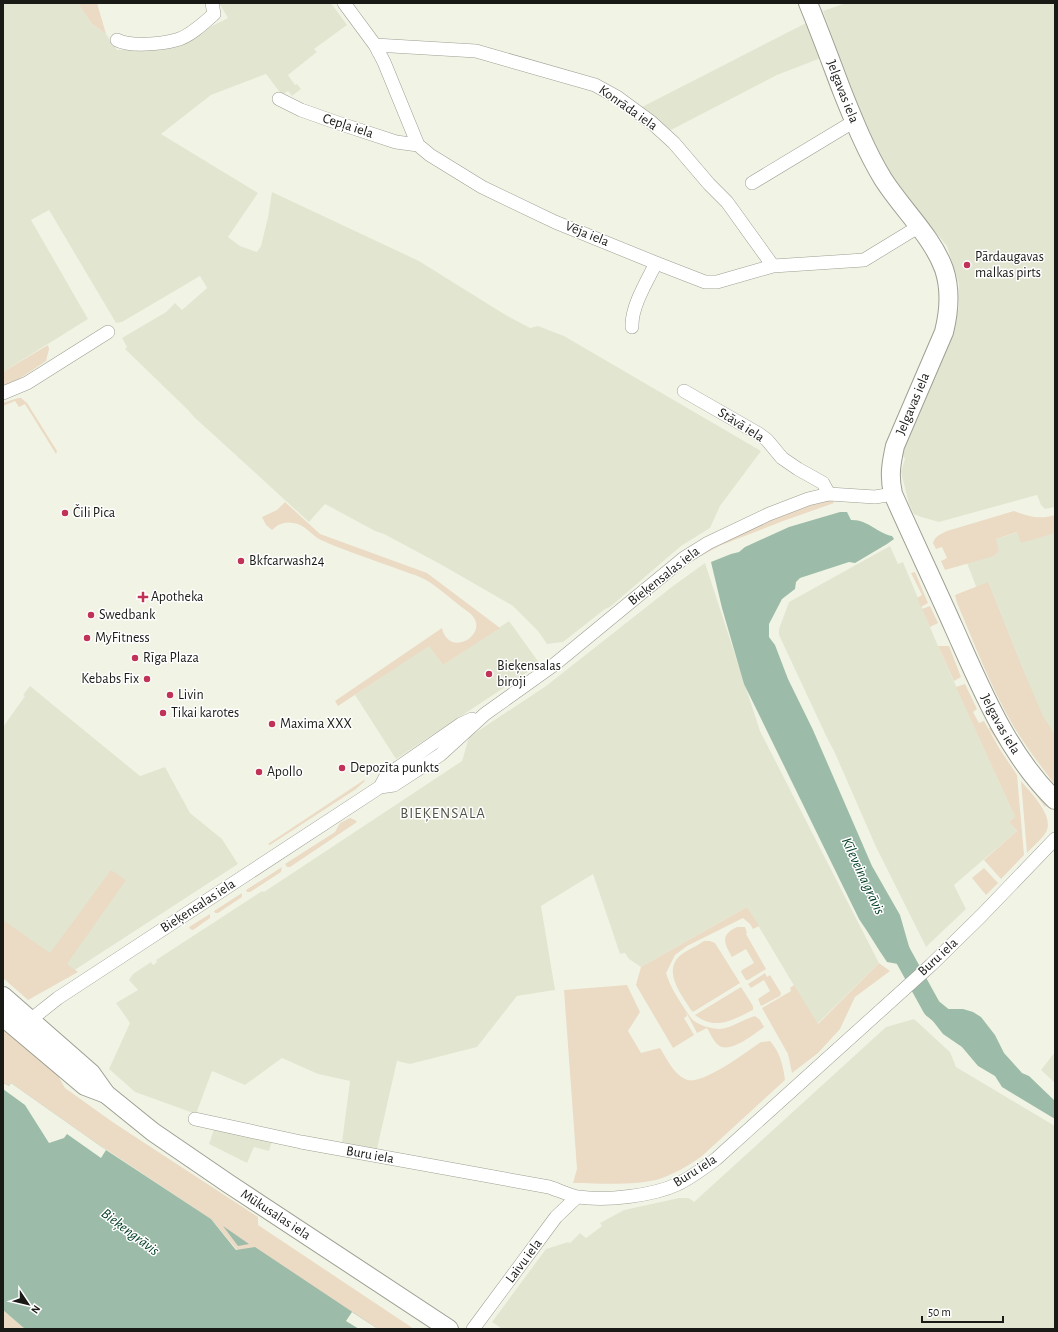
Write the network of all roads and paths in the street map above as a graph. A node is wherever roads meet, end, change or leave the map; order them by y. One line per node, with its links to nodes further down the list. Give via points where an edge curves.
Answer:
1 (344, 3): 5 (street, Vēja iela)
2 (808, 3): 7 (street, Jelgavas iela)
3 (213, 9): 4 (street, via 194,30 176,40 132,44 124,44)
4 (117, 40)
5 (375, 45): 8 (street, Vēja iela); 12 (street, Konrāda iela, via 476,51 595,85 651,122 674,143 727,202)
6 (279, 99): 8 (street, Cepļa iela, via 338,123 396,142)
7 (855, 123): 9 (street); 10 (street, Jelgavas iela, via 883,179)
8 (418, 145): 11 (street, Vēja iela, via 482,187 555,222)
9 (752, 183)
10 (918, 227): 12 (street, Vēja iela, via 864,260); 18 (street, Jelgavas iela, via 937,253 944,271 948,287 948,316 944,332 896,446 890,472)
11 (656, 263): 12 (street, Vēja iela, via 705,282); 13 (street, via 635,308)
12 (773, 266)
13 (632, 327)
14 (108, 332): 16 (street, via 27,383)
15 (684, 391): 17 (street, Stāvā iela, via 759,434 782,458 823,483)
16 (3, 392)
17 (829, 494): 18 (street, Bieķensalas iela, via 875,497); 23 (street, Bieķensalas iela, via 769,514 720,537 684,558 555,664 485,714 440,755 394,785 380,787 58,998)
18 (893, 494): 19 (street, Jelgavas iela, via 1000,726 1045,791)
19 (1055, 800)
20 (1055, 839): 25 (street, Buru iela, via 931,964 716,1159 696,1174 651,1193 606,1198)
21 (3, 996): 23 (street, Mūkusalas iela)
22 (3, 1017): 23 (street, Mūkusalas iela)
23 (24, 1025): 26 (street, Mūkusalas iela, via 91,1073 106,1094 174,1147)
24 (195, 1119): 25 (street, Buru iela, via 301,1142 549,1187)
25 (577, 1197): 27 (street, Laivu iela, via 556,1217)
26 (449, 1329)
27 (473, 1329)

